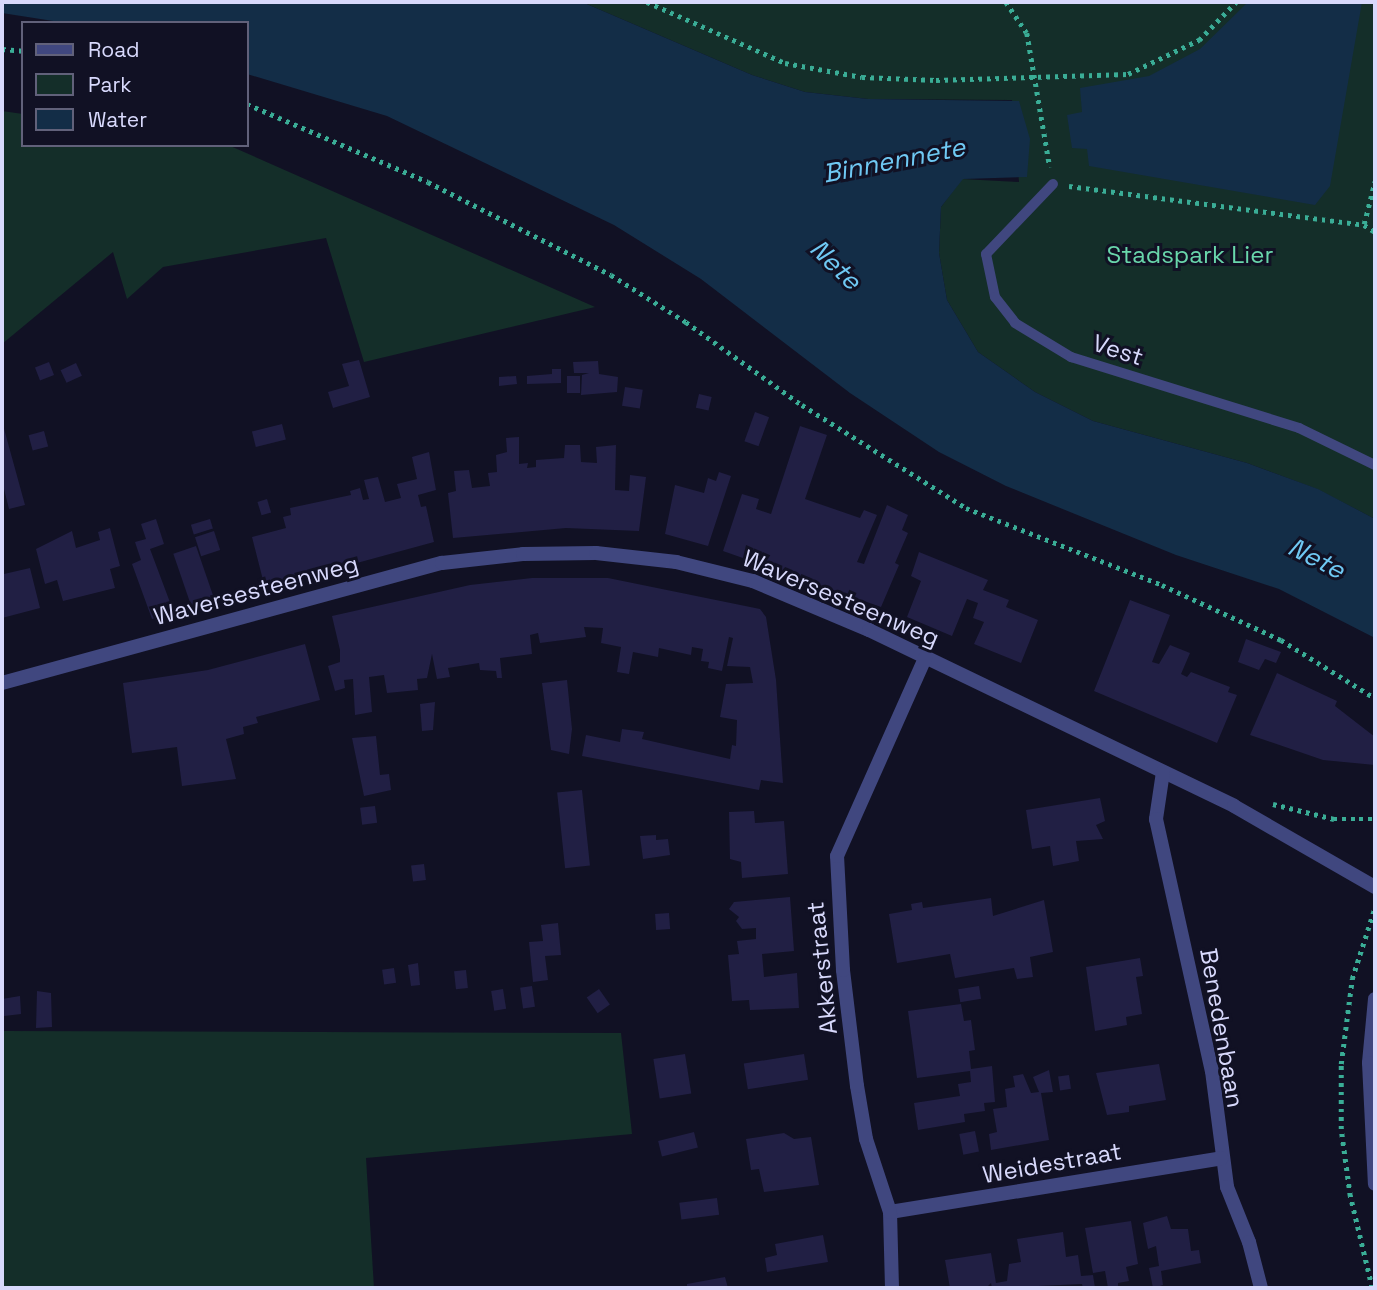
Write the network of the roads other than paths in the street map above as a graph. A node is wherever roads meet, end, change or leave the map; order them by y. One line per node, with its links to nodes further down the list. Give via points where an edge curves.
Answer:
1 (1053, 184): 2 (lane, Vest, via 986,254 995,297 1015,323 1071,357 1299,428)
2 (1375, 465)
3 (926, 656): 4 (street, Waversesteenweg, via 753,581 676,562 596,553 523,554 408,572); 5 (street, Waversesteenweg); 10 (street, Akkerstraat, via 837,856 843,970 857,1086 866,1139)
4 (2, 684)
5 (1163, 772): 6 (street, Waversesteenweg, via 1234,806); 8 (street, Benedenbaan, via 1157,819 1212,1071)
6 (1375, 887)
7 (1375, 999): 9 (street, via 1369,1063)
8 (1222, 1158): 10 (street, Weidestraat); 12 (street, Benedenbaan)
9 (1375, 1184)
10 (890, 1212): 11 (street, Akkerstraat)
11 (892, 1288)
12 (1261, 1288)

